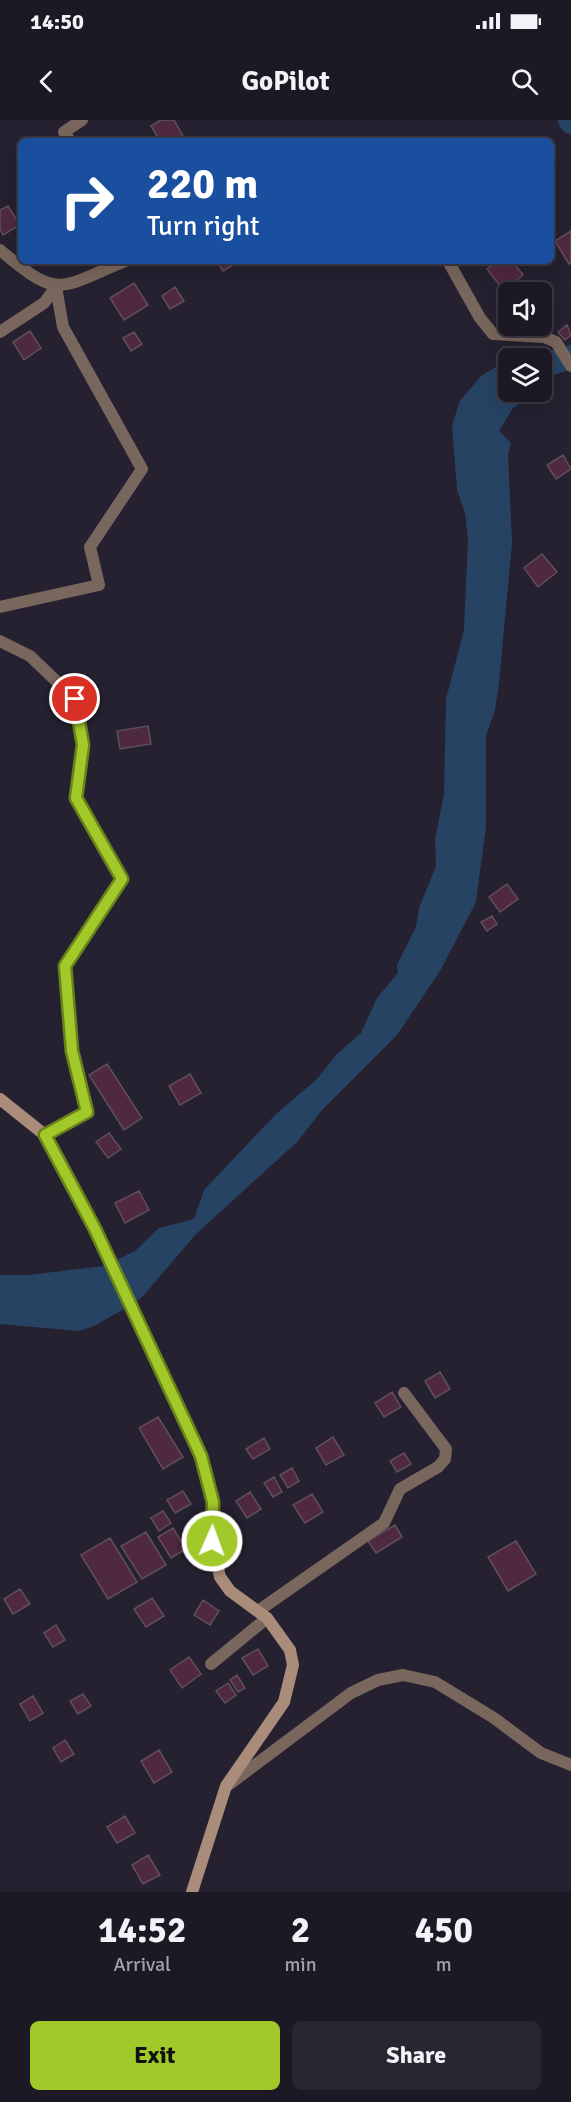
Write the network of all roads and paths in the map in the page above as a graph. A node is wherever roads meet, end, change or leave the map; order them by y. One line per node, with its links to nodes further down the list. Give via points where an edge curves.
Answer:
1 (82, 120): 2 (street, via 64,132)
2 (68, 138)
3 (0, 250): 6 (street, via 30,274)
4 (118, 264): 6 (street)
5 (450, 264): 8 (street, via 493,334 556,342)
6 (56, 286): 7 (street, via 44,303); 9 (street, via 63,327 142,470 90,547 99,585)
7 (0, 332)
8 (571, 366)
9 (0, 607)
10 (0, 641): 12 (street, via 30,656 75,699 83,745 76,798 122,879 65,966 72,1051 87,1112)
11 (0, 1099): 12 (main road)
12 (45, 1135): 14 (main road, via 95,1229 201,1456 210,1482 212,1541 220,1577 230,1591)
13 (404, 1393): 14 (street, via 446,1449 445,1459 400,1490 384,1523)
14 (263, 1615): 15 (street); 17 (main road, via 290,1650 291,1674 284,1702)
15 (210, 1664)
16 (571, 1765): 17 (street, via 541,1753 435,1682 403,1675 378,1680 351,1693)
17 (226, 1786): 18 (main road)
18 (192, 1892)

